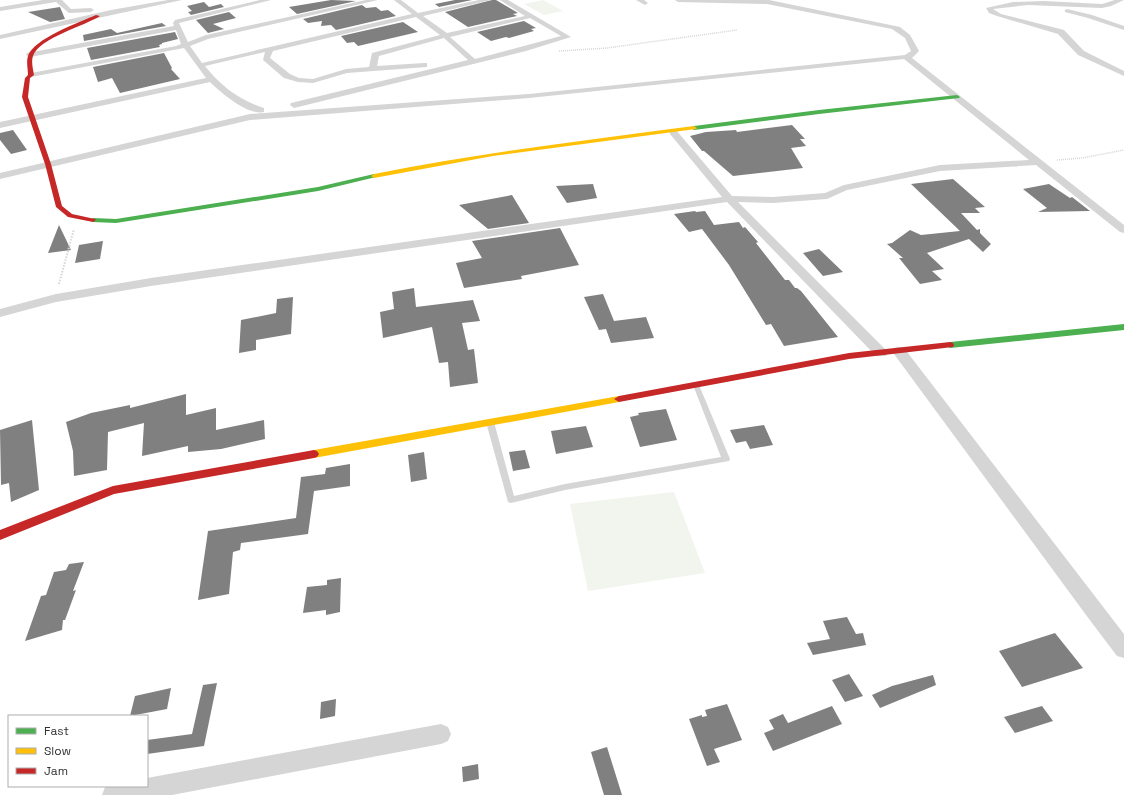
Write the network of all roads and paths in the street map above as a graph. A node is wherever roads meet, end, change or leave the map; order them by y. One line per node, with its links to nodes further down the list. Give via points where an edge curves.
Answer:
1 (55, 0): 14 (street)
2 (58, 0): 12 (street, via 69,11 74,12)
3 (179, 0): 12 (street)
4 (268, 0): 19 (street, via 177,21)
5 (375, 0): 27 (street, via 206,37)
6 (397, 0): 16 (street)
7 (488, 0): 16 (street)
8 (503, 0): 18 (street)
9 (678, 0): 11 (street)
10 (1120, 0): 13 (street, via 1102,6 1042,1)
11 (762, 1): 31 (street, via 901,29 915,51)
12 (138, 3): 15 (street)
13 (1001, 4): 20 (street, via 1076,12); 35 (street, via 989,8 991,12 1061,32 1081,53)
14 (0, 9)
15 (111, 12): 17 (street); 21 (street)
16 (417, 15): 24 (street); 28 (street)
17 (98, 16): 23 (street); 30 (street, via 46,41)
18 (532, 16): 24 (street); 32 (street, via 567,37)
19 (178, 27): 27 (street); 30 (street)
20 (1124, 28)
21 (0, 29)
22 (737, 30): 29 (path, via 607,48)
23 (28, 31): 25 (street); 26 (street)
24 (444, 35): 32 (street); 34 (street, via 375,55)
25 (0, 37)
26 (0, 45)
27 (186, 45): 33 (street); 36 (street)
28 (270, 50): 33 (street); 34 (street, via 266,58 288,76 298,80 313,81 346,71)
29 (558, 51)
30 (30, 55): 36 (street)
31 (906, 57): 38 (street); 40 (street, via 529,96)
32 (471, 59): 34 (street); 39 (street, via 312,101)
33 (201, 65): 37 (street)
34 (373, 69)
35 (1124, 74)
36 (30, 75): 41 (street, via 25,97)
37 (211, 79): 39 (street, via 232,99); 41 (street)
38 (957, 97): 43 (street); 45 (street)
39 (261, 110): 40 (street)
40 (250, 117): 46 (street)
41 (32, 118): 42 (street); 46 (street)
42 (0, 125)
43 (673, 132): 48 (street); 49 (street, via 416,167 318,188 116,221)
44 (1124, 150): 45 (path, via 1082,158)
45 (1036, 162): 48 (street, via 940,168 844,188 827,196 772,200); 50 (street)
46 (48, 164): 47 (street); 49 (street, via 59,207 70,216)
47 (0, 176)
48 (729, 199): 51 (street); 55 (street)
49 (77, 217): 51 (path)
50 (1124, 230)
51 (56, 298): 52 (street)
52 (0, 313)
53 (1124, 327): 54 (street)
54 (899, 351): 55 (street); 59 (street, via 1094,613)
55 (881, 353): 56 (street, via 849,356)
56 (696, 385): 57 (street); 57 (lane, via 726,458 565,487 511,500)
57 (490, 422): 58 (street, via 113,490)
58 (0, 534)
59 (1124, 649)
60 (441, 734): 61 (street)
61 (113, 795)

